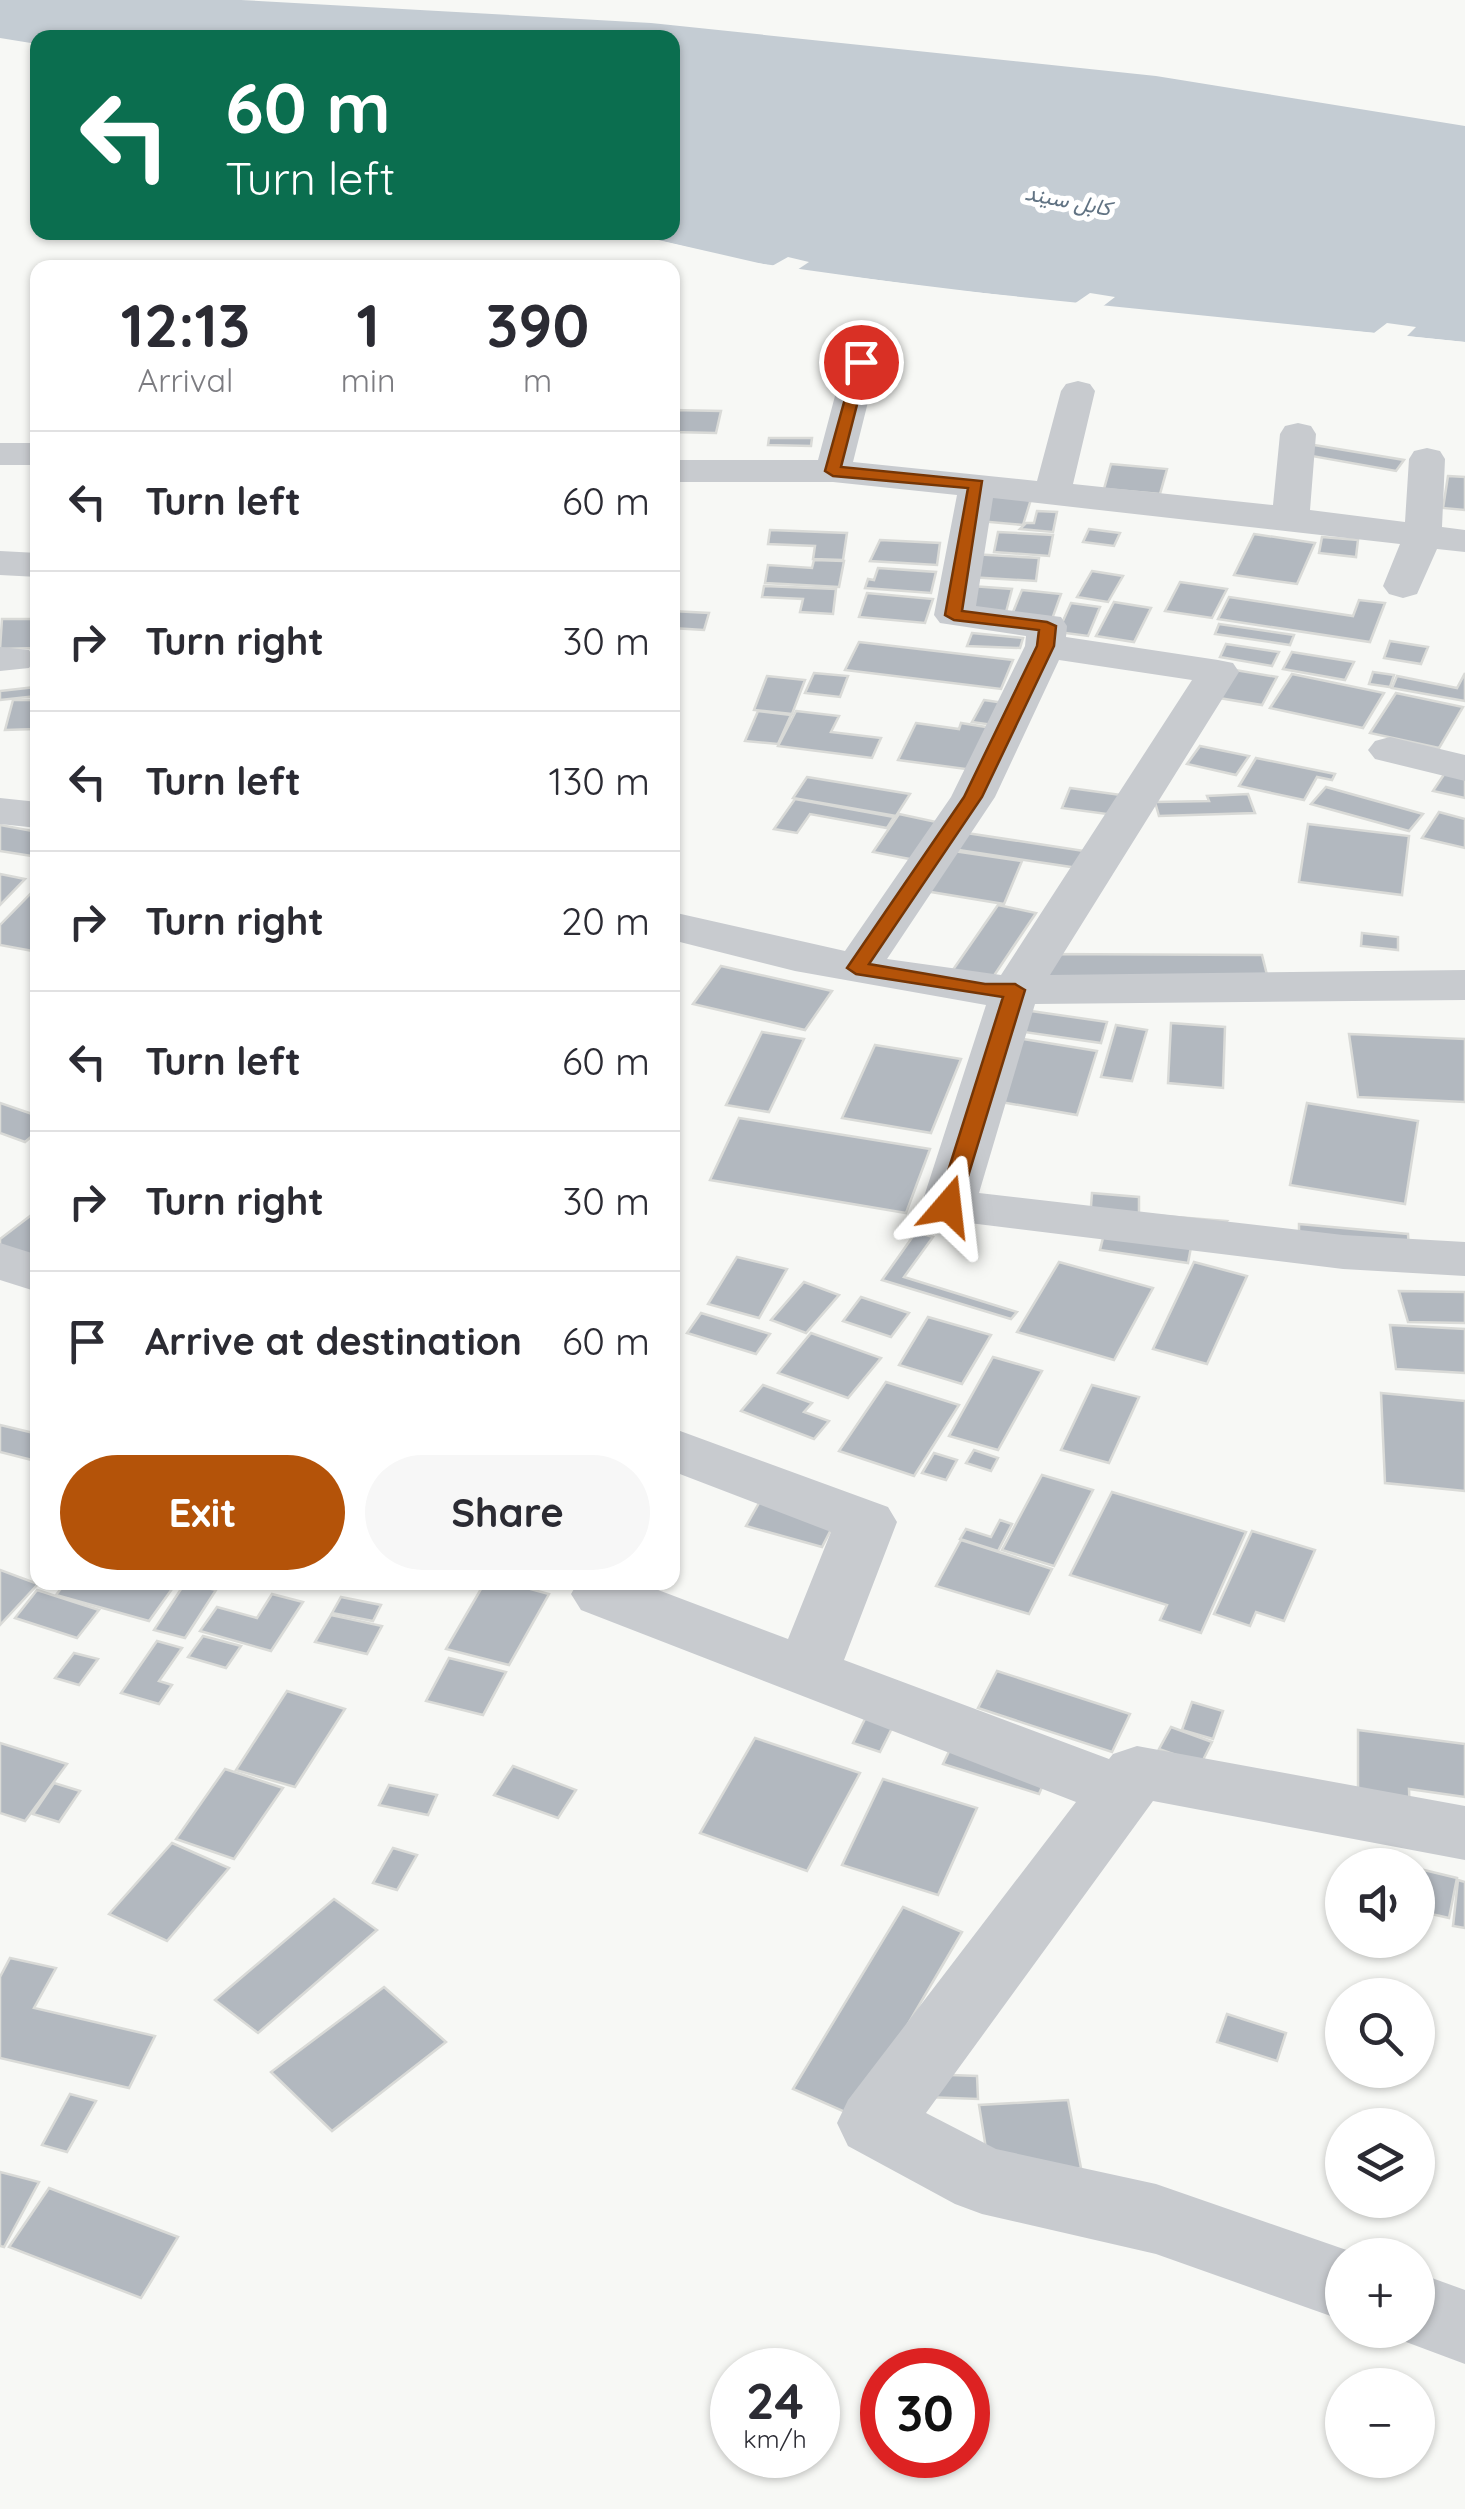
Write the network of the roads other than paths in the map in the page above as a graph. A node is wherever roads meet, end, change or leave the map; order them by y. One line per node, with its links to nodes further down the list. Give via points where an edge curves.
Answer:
1 (861, 362): 8 (street)
2 (1078, 391): 10 (street)
3 (1298, 434): 11 (street)
4 (0, 454): 5 (street)
5 (30, 454)
6 (1427, 459): 12 (street)
7 (680, 470): 8 (street)
8 (833, 471): 9 (street)
9 (977, 484): 10 (street); 17 (street, via 954,615 1047,626)
10 (1053, 492): 11 (street)
11 (1291, 519): 12 (street)
12 (1423, 536): 13 (street); 16 (street)
13 (1465, 540)
14 (0, 563): 15 (street)
15 (30, 565)
16 (1402, 586)
17 (1046, 646): 23 (street, via 973,797); 25 (street, via 1218,672)
18 (1390, 750): 19 (street)
19 (1465, 768)
20 (0, 811): 21 (street)
21 (30, 813)
22 (680, 928): 23 (street)
23 (856, 968): 25 (street)
24 (1465, 985): 25 (street)
25 (1015, 990): 27 (street, via 948,1206)
26 (0, 1260): 28 (street)
27 (1465, 1260)
28 (30, 1272)
29 (680, 1451): 31 (street, via 866,1522)
30 (602, 1594): 31 (street)
31 (807, 1671): 32 (street)
32 (1123, 1792): 33 (street, via 1138,1772); 34 (street, via 875,2123 982,2180 1156,2218)
33 (1465, 1833)
34 (1325, 2278)
35 (1435, 2316): 36 (street)
36 (1465, 2327)

